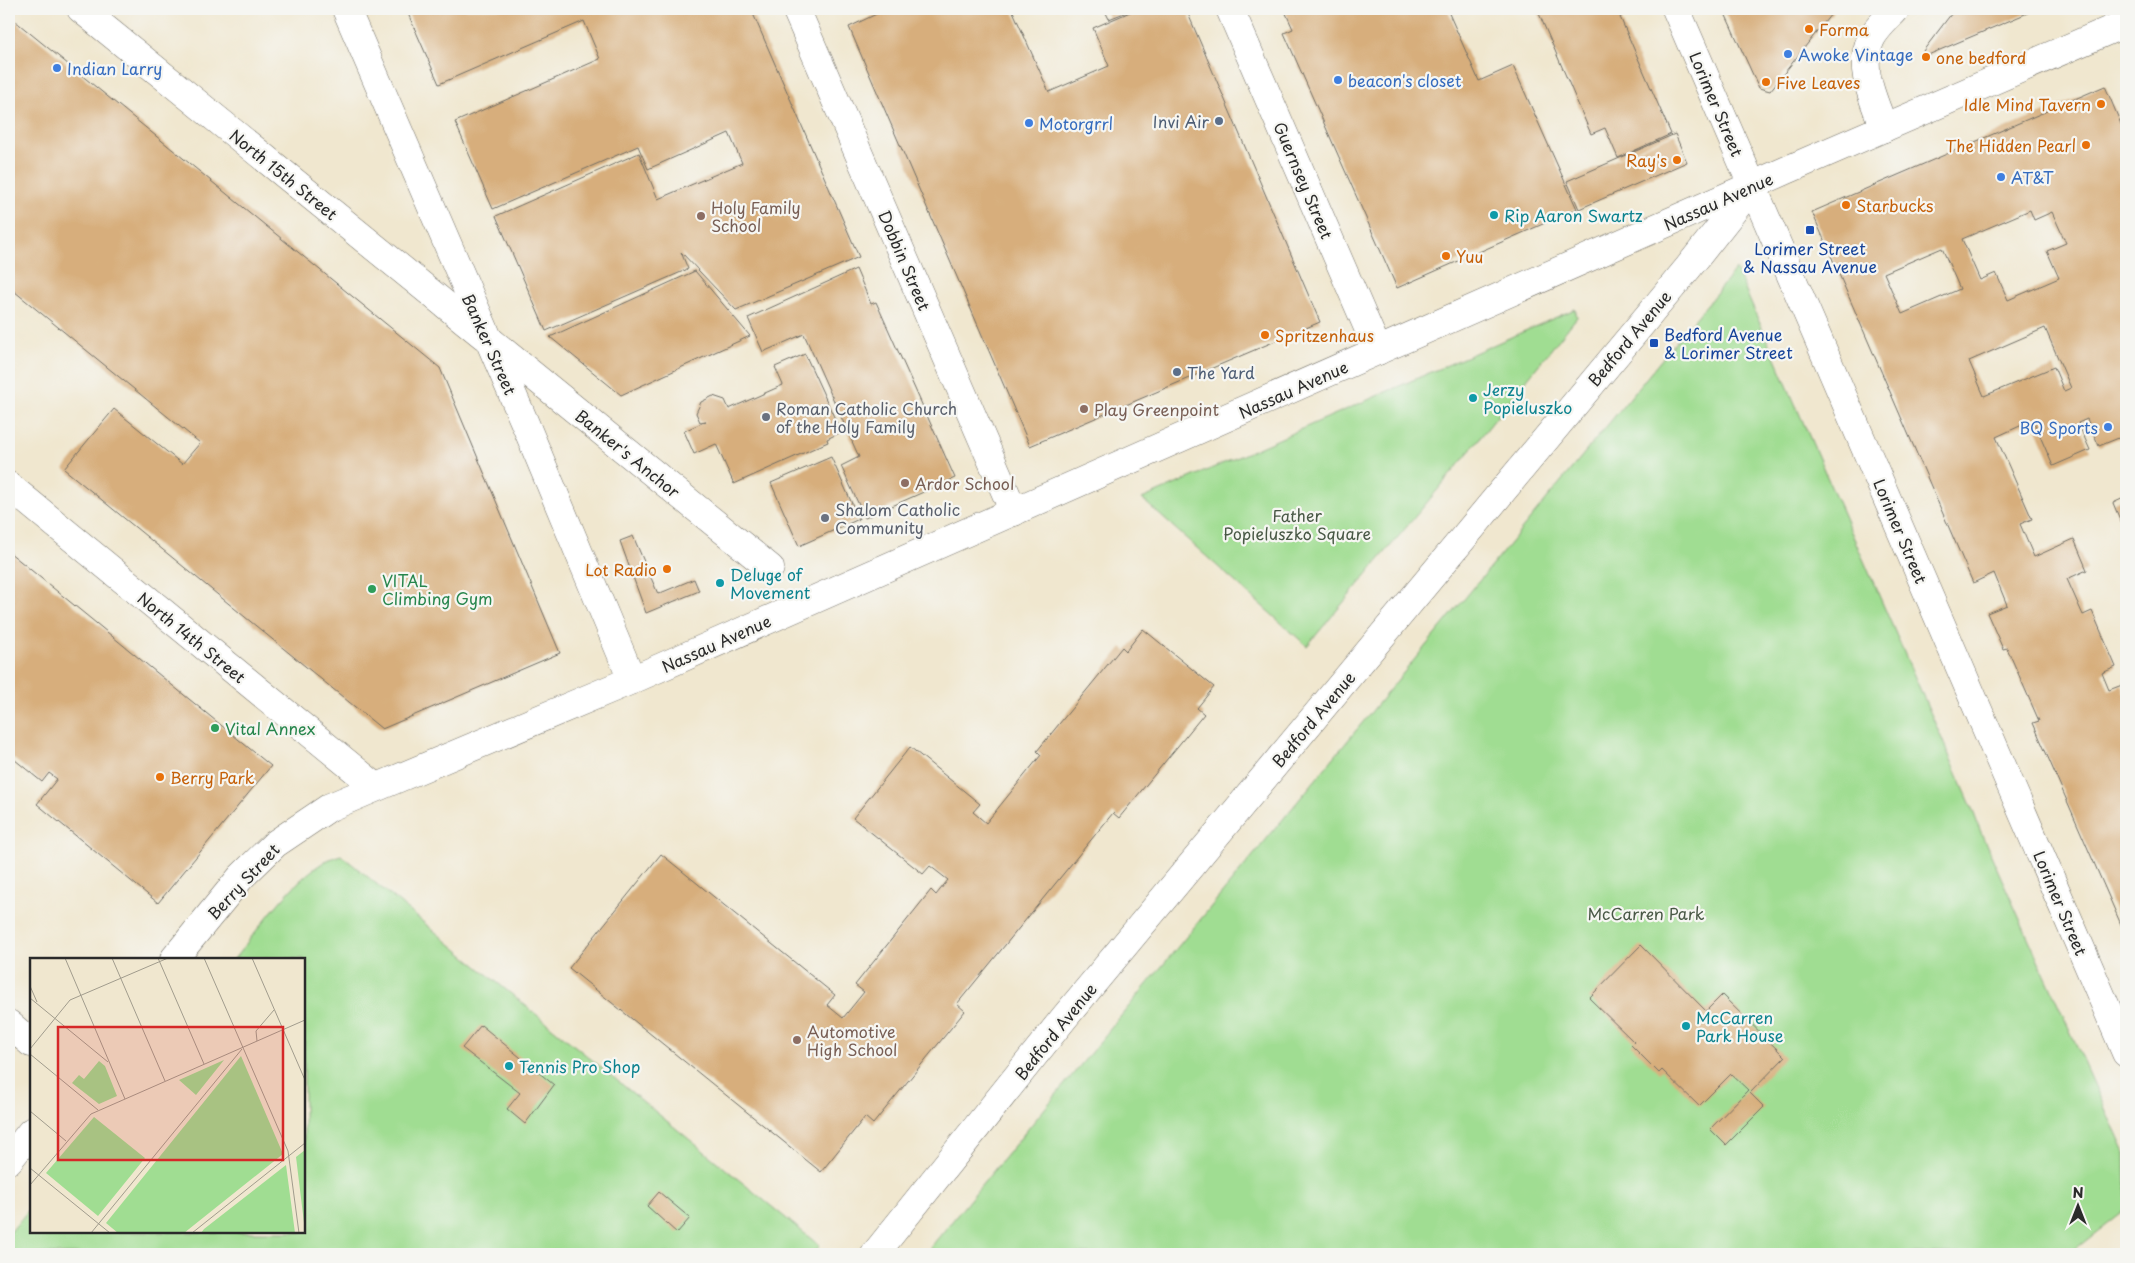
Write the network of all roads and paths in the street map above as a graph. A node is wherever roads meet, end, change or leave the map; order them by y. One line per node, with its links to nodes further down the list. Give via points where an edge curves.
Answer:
1 (81, 9): 12 (street, North 15th Street)
2 (346, 9): 12 (street, Banker Street)
3 (796, 9): 15 (street, Dobbin Street)
4 (1230, 9): 13 (street, Guernsey Street)
5 (1676, 9): 11 (street, Lorimer Street)
6 (1896, 9): 10 (street, via 1872,37 1867,51 1867,83)
7 (2125, 9): 8 (street)
8 (2126, 12)
9 (2126, 23): 10 (street, Nassau Avenue)
10 (1884, 128): 11 (street, Nassau Avenue)
11 (1753, 186): 13 (street, Nassau Avenue); 22 (street, Lorimer Street); 25 (street, Bedford Avenue, via 1064,1018)
12 (487, 338): 16 (street, Banker's Anchor); 17 (street, Banker Street)
13 (1378, 351): 15 (street, Nassau Avenue)
14 (9, 486): 18 (street, North 14th Street)
15 (1014, 512): 17 (street, Nassau Avenue)
16 (770, 568)
17 (632, 680): 18 (street, Nassau Avenue)
18 (376, 787): 19 (street, Berry Street, via 330,807 275,844 241,877)
19 (175, 958)
20 (9, 1024): 21 (street)
21 (30, 1042)
22 (2126, 1053)
23 (30, 1133): 24 (street)
24 (9, 1160)
25 (875, 1254)

